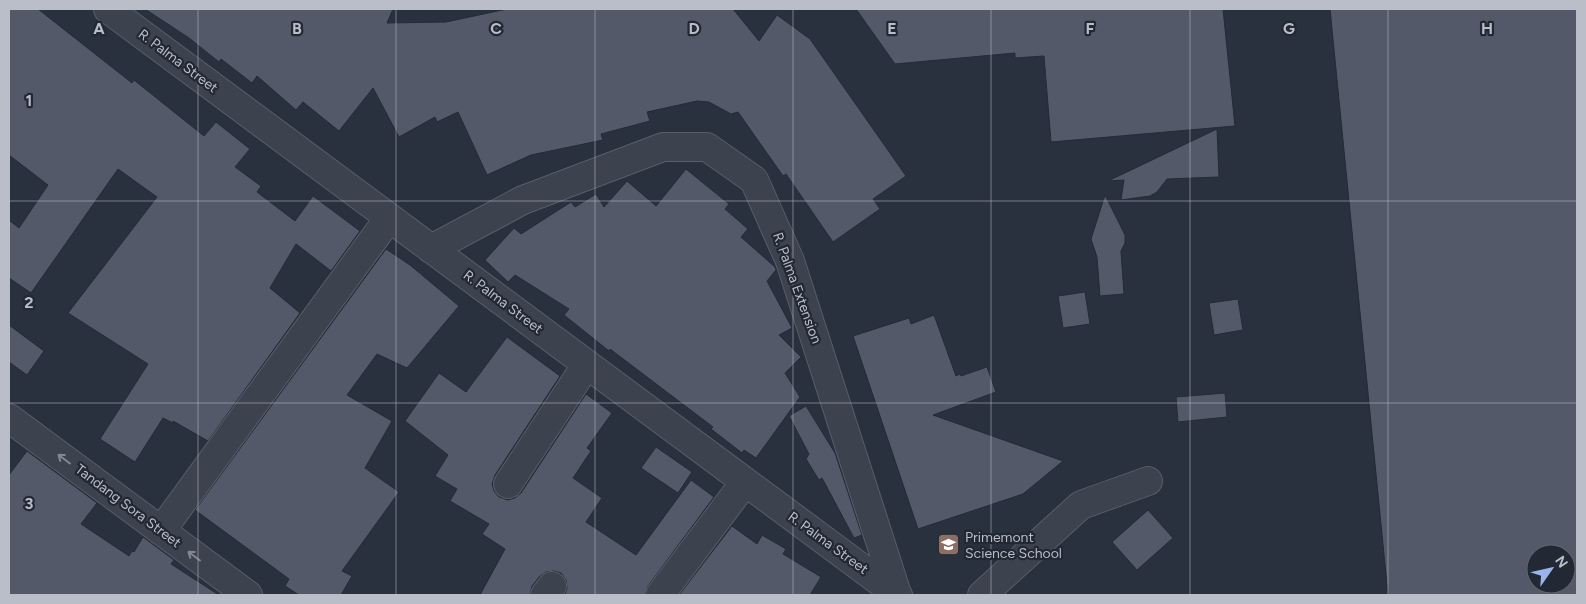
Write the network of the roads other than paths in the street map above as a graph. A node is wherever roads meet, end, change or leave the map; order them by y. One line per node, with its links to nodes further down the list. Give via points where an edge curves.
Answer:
1 (108, 9): 2 (street, R. Palma Street)
2 (389, 218): 3 (street, R. Palma Street); 9 (street)
3 (431, 249): 4 (street, R. Palma Street); 12 (street, R. Palma Extension, via 523,200 663,147 707,147 754,180 790,261)
4 (587, 364): 7 (street, R. Palma Street); 8 (street)
5 (9, 418): 9 (street, Tandang Sora Street, one-way to 5)
6 (1148, 480): 13 (street, via 1081,506)
7 (744, 482): 11 (street); 12 (street, R. Palma Street)
8 (508, 484)
9 (161, 531): 10 (street, Tandang Sora Street, one-way to 9)
10 (231, 590)
11 (660, 595)
12 (898, 595)
13 (982, 595)

